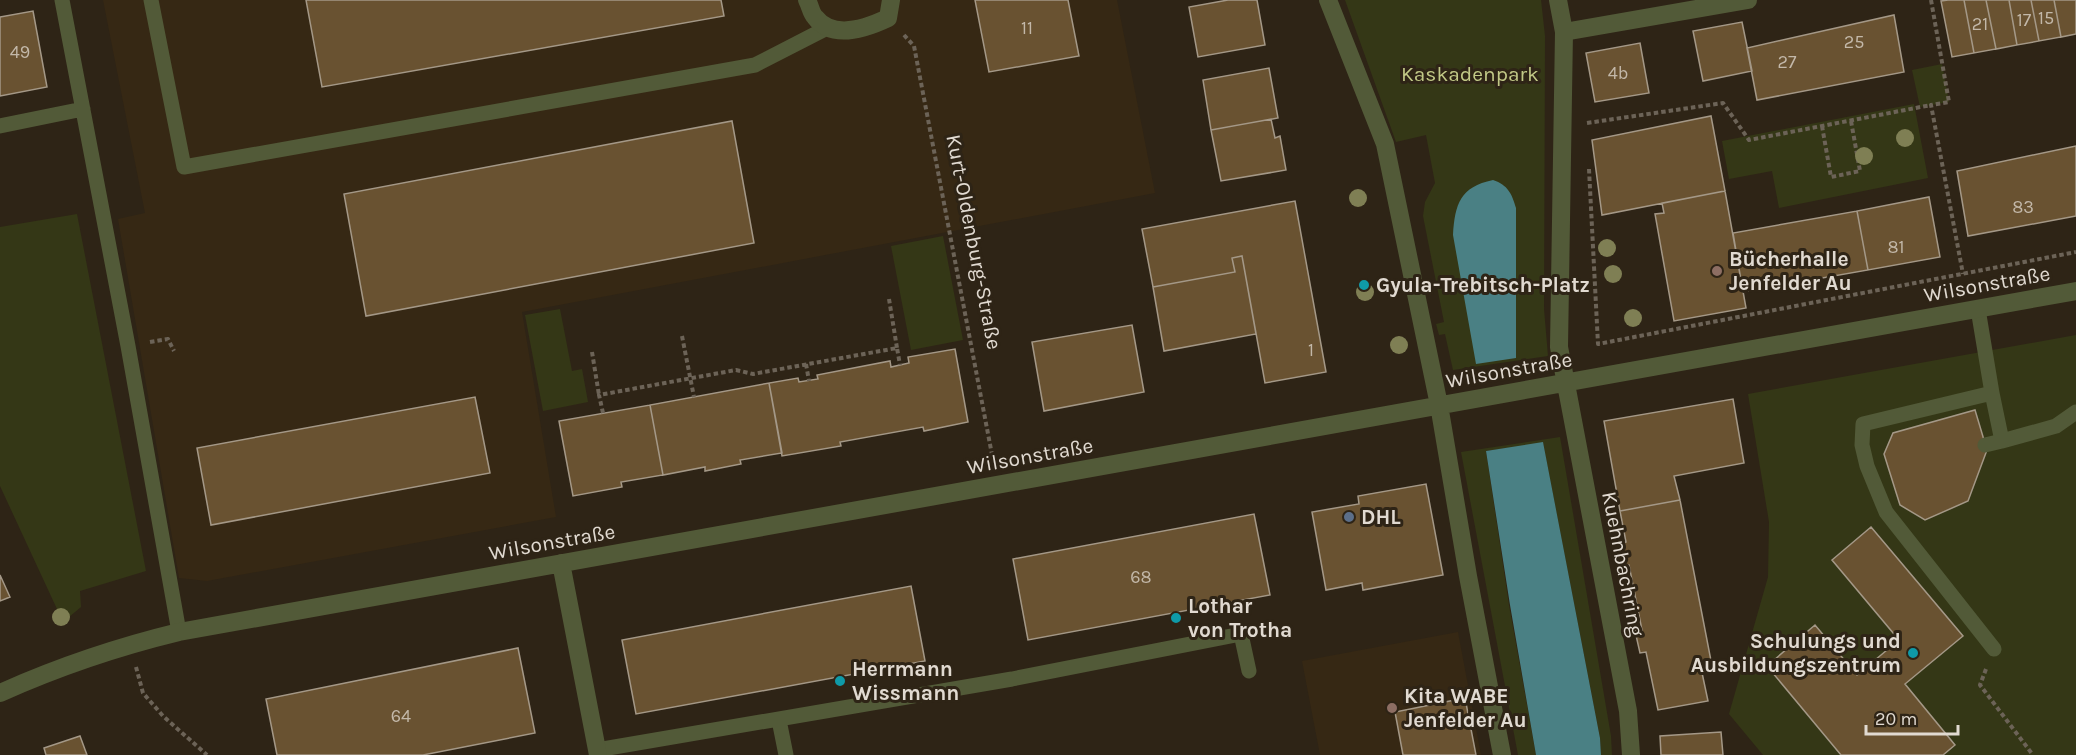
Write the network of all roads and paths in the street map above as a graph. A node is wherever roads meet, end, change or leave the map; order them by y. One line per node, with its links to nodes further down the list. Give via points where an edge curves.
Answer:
1 (62, 0): 12 (lane)
2 (151, 0): 9 (lane, via 184,167 755,65)
3 (807, 0): 9 (street, via 814,16)
4 (1328, 0): 34 (street, via 1384,144)
5 (1558, 0): 10 (street)
6 (1748, 0): 10 (street)
7 (1931, 0): 11 (path, via 1949,102)
8 (890, 9): 9 (street, via 867,28); 39 (path, Kurt-Oldenburg-Straße, via 914,46)
9 (827, 28)
10 (1564, 32): 30 (street, via 1559,347)
11 (1931, 105): 13 (path); 19 (path)
12 (83, 109): 14 (lane); 41 (lane)
13 (1851, 121): 15 (path); 15 (path, via 1860,171 1831,177)
14 (0, 126)
15 (1822, 126): 16 (path, via 1749,140 1723,103 1587,122)
16 (1587, 134)
17 (1588, 157): 19 (path, via 1598,344)
18 (2076, 252): 19 (path)
19 (1963, 274)
20 (2076, 291): 22 (street, Wilsonstraße)
21 (889, 298): 24 (path)
22 (1978, 309): 30 (street, Wilsonstraße); 31 (lane)
23 (682, 336): 28 (path)
24 (897, 348): 26 (path); 27 (path)
25 (592, 352): 32 (path)
26 (806, 364): 28 (path, via 753,374 736,370); 29 (path)
27 (900, 365)
28 (690, 379): 32 (path); 33 (path)
29 (809, 381)
30 (1567, 382): 34 (street, Wilsonstraße); 51 (street, Kuehnbachring, via 1628,711)
31 (1992, 393): 37 (lane); 43 (lane, via 1863,424 1862,445 1886,512)
32 (599, 395): 36 (path)
33 (694, 397)
34 (1439, 405): 39 (street, Wilsonstraße); 50 (street)
35 (2076, 412): 37 (lane, via 2056,426)
36 (603, 413)
37 (2001, 441): 38 (lane)
38 (1985, 445)
39 (998, 484): 40 (street, Wilsonstraße)
40 (561, 563): 41 (street, Wilsonstraße); 47 (street)
41 (179, 632): 42 (street, Wilsonstraße)
42 (129, 644): 45 (street, Wilsonstraße); 48 (path, via 143,693)
43 (1994, 649): 52 (path, via 1980,685)
44 (1249, 671): 46 (lane, via 1241,634)
45 (0, 693)
46 (779, 720): 47 (lane); 49 (lane)
47 (597, 753)
48 (207, 755)
49 (786, 755)
50 (1502, 755)
51 (1631, 755)
52 (2033, 755)

